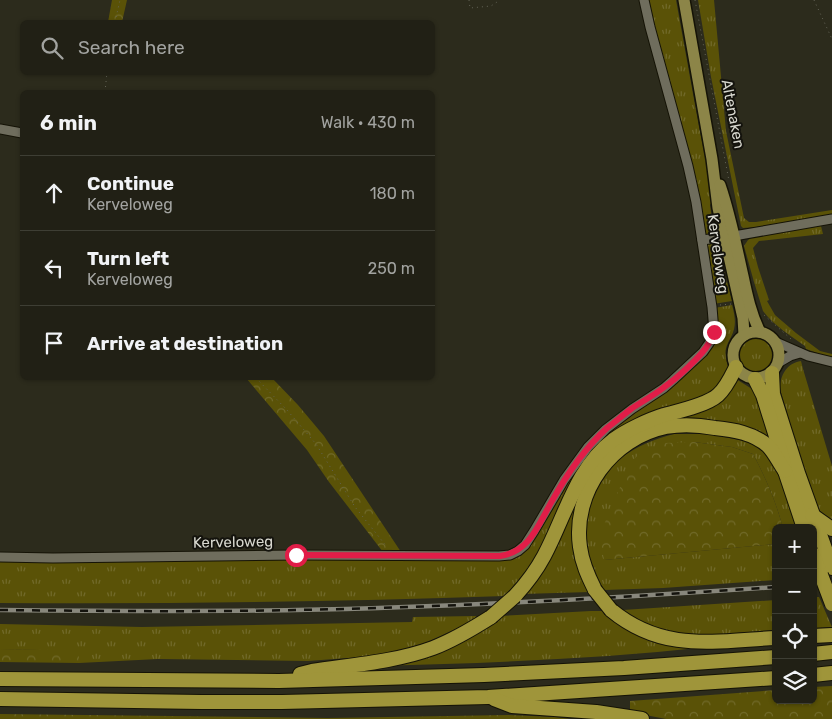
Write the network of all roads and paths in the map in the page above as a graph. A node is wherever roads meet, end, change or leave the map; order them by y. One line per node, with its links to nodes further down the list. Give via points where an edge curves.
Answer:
1 (120, 0): 8 (path)
2 (469, 0): 3 (path, via 470,8 491,6)
3 (500, 0)
4 (644, 0): 17 (street, Kerveloweg, via 688,166)
5 (684, 0): 16 (main road, Altenaken, via 718,208)
6 (695, 0): 14 (path, Altenaken)
7 (814, 0): 9 (path)
8 (115, 20)
9 (832, 39)
10 (107, 75): 11 (path)
11 (105, 90)
12 (0, 129): 13 (street)
13 (20, 133)
14 (730, 188)
15 (832, 219): 16 (street)
16 (729, 236): 17 (street); 19 (main road, Altenaken); 20 (main road, Altenaken)
17 (702, 240): 33 (street, Kerveloweg, via 714,332 710,342 664,388 606,429 588,447 525,545 510,555 500,556)
18 (762, 314): 21 (path)
19 (760, 332): 20 (main road); 22 (main road)
20 (744, 335): 25 (main road, via 733,352)
21 (792, 339)
22 (776, 342): 23 (street); 26 (main road, via 780,352)
23 (800, 353): 24 (street); 26 (street, via 790,356)
24 (832, 362)
25 (736, 367): 27 (main road, via 744,375); 48 (highway, bridge, via 728,384 716,397 628,431 599,453 582,476 543,558 515,596 491,617 460,636 401,658 312,671)
26 (775, 368): 27 (main road); 30 (highway, via 773,394)
27 (756, 379): 29 (highway)
28 (258, 380): 33 (path, via 316,444 355,508)
29 (785, 471): 31 (highway); 40 (highway, bridge, via 768,446 749,434 681,425 654,430 630,442 603,466 584,501 578,534 584,568 595,590 611,610 640,630 682,641)
30 (812, 515): 32 (highway); 36 (highway)
31 (803, 524)
32 (832, 529)
33 (394, 555): 34 (street, Kerveloweg)
34 (0, 557)
35 (817, 560): 36 (highway)
36 (826, 572): 37 (highway, bridge)
37 (832, 604)
38 (832, 634): 39 (highway)
39 (817, 636)
40 (772, 638)
41 (832, 652): 42 (highway)
42 (817, 654)
43 (772, 657): 48 (highway, via 624,668)
44 (832, 673): 45 (highway)
45 (817, 675)
46 (772, 678): 49 (highway)
47 (0, 679): 48 (highway)
48 (279, 681)
49 (488, 697): 50 (highway, via 282,702); 51 (highway, via 512,706)
50 (0, 699)
51 (642, 719)

